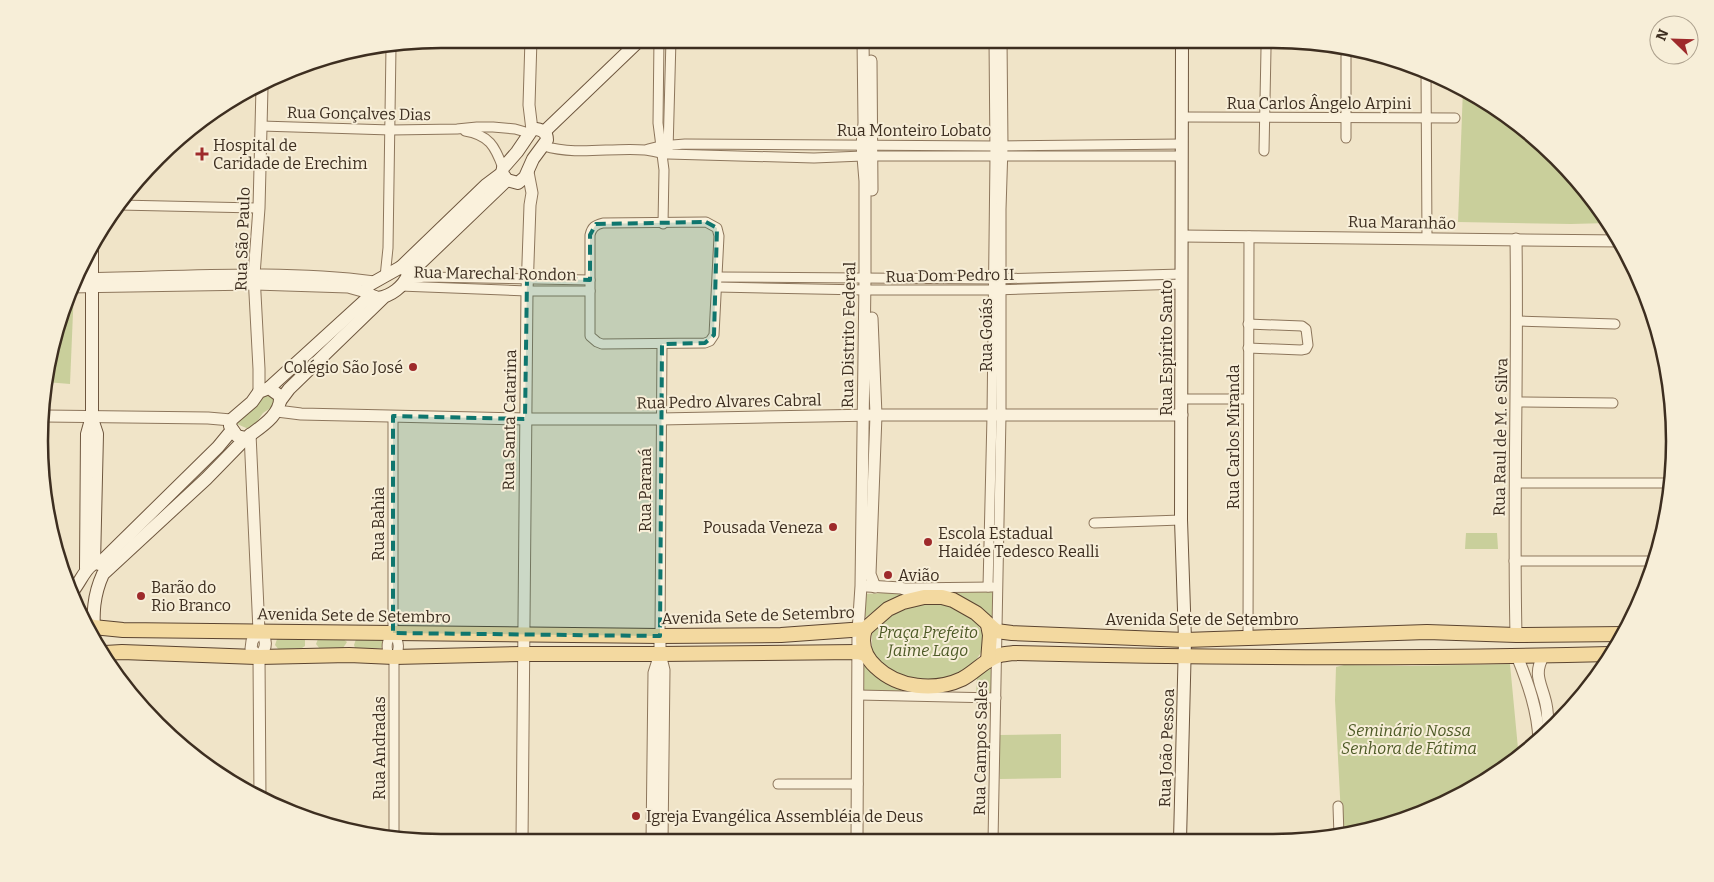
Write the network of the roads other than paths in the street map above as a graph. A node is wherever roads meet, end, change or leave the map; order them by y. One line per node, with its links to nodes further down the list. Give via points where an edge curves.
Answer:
1 (531, 48): 24 (street, via 529,105)
2 (631, 48): 24 (main road)
3 (659, 48): 28 (street, via 658,123)
4 (670, 48): 28 (street)
5 (863, 48): 29 (street, Rua Distrito Federal, via 864,123)
6 (871, 48): 29 (street, Rua Distrito Federal)
7 (995, 48): 14 (street, Rua Goiás)
8 (1001, 48): 14 (street, Rua Goiás)
9 (1182, 48): 16 (main road, Rua Espírito Santo)
10 (1266, 49): 17 (street)
11 (391, 51): 22 (street)
12 (1346, 56): 18 (street)
13 (1426, 78): 19 (street)
14 (998, 84): 27 (street, Rua Goiás)
15 (262, 91): 21 (street, Rua São Paulo)
16 (1183, 117): 17 (street, Rua Carlos Ângelo Arpini); 30 (main road, Rua Espírito Santo)
17 (1265, 118): 18 (street, Rua Carlos Ângelo Arpini); 31 (street)
18 (1346, 118): 19 (street, Rua Carlos Ângelo Arpini); 25 (street)
19 (1426, 118): 20 (street, Rua Carlos Ângelo Arpini); 41 (street)
20 (1455, 118)
21 (261, 126): 22 (street, Rua Gonçalves Dias); 37 (street, Rua São Paulo)
22 (391, 130): 23 (street, Rua Gonçalves Dias); 44 (street)
23 (457, 130): 24 (street, Rua Gonçalves Dias, via 492,127); 34 (street, Rua Gonçalves Dias, via 486,137)
24 (535, 132): 26 (main road, via 547,136); 34 (main road, via 518,152)
25 (1346, 138)
26 (544, 146): 28 (street, Rua Monteiro Lobato, via 580,151); 33 (main road)
27 (999, 146): 29 (street, Rua Monteiro Lobato); 30 (street, Rua Monteiro Lobato); 32 (street, Rua Goiás)
28 (664, 150): 29 (street, Rua Monteiro Lobato, via 814,158); 29 (street, Rua Monteiro Lobato, via 685,144); 38 (street)
29 (868, 150): 32 (street, Rua Monteiro Lobato); 56 (street, Rua Distrito Federal)
30 (1182, 150): 32 (street, Rua Monteiro Lobato); 39 (main road, Rua Espírito Santo)
31 (1264, 152)
32 (999, 156): 51 (street, Rua Goiás)
33 (528, 172): 34 (main road, via 522,180); 36 (street, Rua Santa Catarina, via 532,193)
34 (507, 176): 36 (street, via 521,188); 46 (main road, via 477,201)
35 (126, 205): 37 (street)
36 (530, 206): 49 (street, Rua Santa Catarina)
37 (259, 208): 50 (street, Rua São Paulo)
38 (662, 224): 47 (street, via 706,222 716,228 719,236); 54 (street, via 596,224 590,235)
39 (1182, 236): 40 (street, Rua Maranhão); 52 (main road, Rua Espírito Santo)
40 (1249, 236): 41 (street, Rua Maranhão); 66 (street, Rua Carlos Miranda)
41 (1427, 239): 42 (street, Rua Maranhão)
42 (1516, 239): 43 (street, Rua Maranhão); 65 (street, Rua Raul de M. e Silva)
43 (1612, 241)
44 (388, 248): 46 (street); 58 (street)
45 (92, 259): 55 (main road)
46 (403, 275): 48 (street, Rua Marechal Rondon); 58 (main road); 60 (street, Rua Marechal Rondon); 64 (main road, via 392,294)
47 (718, 276): 56 (street, Rua Dom Pedro II); 59 (street)
48 (494, 278): 49 (street, Rua Marechal Rondon); 60 (street)
49 (528, 278): 54 (street, Rua Marechal Rondon); 62 (street, Rua Santa Catarina)
50 (255, 279): 55 (street); 58 (street, via 350,278); 70 (street, Rua São Paulo, via 259,369)
51 (997, 279): 52 (street, Rua Dom Pedro II); 56 (street, Rua Dom Pedro II); 61 (street, Rua Goiás)
52 (1182, 279): 61 (street, Rua Dom Pedro II); 71 (main road, Rua Espírito Santo)
53 (82, 280): 55 (street)
54 (590, 280): 63 (street)
55 (92, 282): 57 (street); 81 (main road)
56 (868, 284): 59 (street, Rua Dom Pedro II); 61 (street, Rua Dom Pedro II); 76 (street, Rua Distrito Federal); 77 (street, Rua Distrito Federal)
57 (79, 285)
58 (374, 287): 64 (main road, via 378,298); 70 (main road)
59 (717, 287): 68 (street, via 714,335 710,341 705,344)
60 (494, 290): 62 (street, Rua Marechal Rondon)
61 (997, 290): 78 (street, Rua Goiás)
62 (527, 291): 63 (street, Rua Marechal Rondon); 83 (street, Rua Santa Catarina)
63 (590, 291): 68 (street, via 590,336 593,340 602,344)
64 (383, 298): 75 (main road, via 290,389)
65 (1518, 320): 67 (street); 73 (street, Rua Raul de M. e Silva)
66 (1248, 324): 69 (street, Rua Carlos Miranda); 69 (street, via 1302,326 1306,329 1308,345 1301,350)
67 (1615, 324)
68 (662, 344): 84 (street, Rua Paraná)
69 (1248, 348): 72 (street, Rua Carlos Miranda)
70 (264, 390): 75 (main road, via 280,396); 85 (main road)
71 (1182, 399): 72 (street); 79 (main road, Rua Espírito Santo)
72 (1248, 399): 117 (street, Rua Carlos Miranda)
73 (1516, 402): 74 (street); 92 (street, Rua Raul de M. e Silva)
74 (1613, 403)
75 (278, 406): 82 (street, Rua Pedro Alvares Cabral, via 301,414); 86 (main road, via 263,425)
76 (863, 415): 77 (street, Rua Pedro Alvares Cabral); 84 (street, Rua Pedro Alvares Cabral); 98 (street, Rua Distrito Federal)
77 (876, 415): 78 (street, Rua Pedro Alvares Cabral); 98 (street, Rua Distrito Federal)
78 (996, 415): 79 (street, Rua Pedro Alvares Cabral); 99 (street, Rua Goiás)
79 (1182, 415): 93 (main road, Rua Espírito Santo)
80 (48, 416): 81 (street)
81 (92, 416): 85 (street, via 208,418); 97 (main road, via 97,434)
82 (393, 416): 83 (street, Rua Pedro Alvares Cabral); 111 (street, Rua Bahia)
83 (525, 419): 84 (street, Rua Pedro Alvares Cabral); 112 (street, Rua Santa Catarina)
84 (660, 419): 116 (street, Rua Paraná)
85 (232, 425): 86 (main road, via 237,436); 87 (main road)
86 (248, 436): 88 (main road); 109 (street)
87 (218, 447): 88 (main road, via 214,458); 89 (main road)
88 (223, 461): 90 (main road)
89 (196, 467): 90 (main road, via 207,469); 97 (main road)
90 (206, 479): 97 (main road)
91 (1664, 483): 92 (street)
92 (1516, 484): 95 (street, Rua Raul de M. e Silva)
93 (1181, 520): 94 (street); 118 (main road, Rua Espírito Santo)
94 (1094, 524)
95 (1514, 561): 96 (street); 115 (street, Rua Raul de M. e Silva)
96 (1648, 561)
97 (96, 567): 100 (main road); 104 (main road)
98 (869, 584): 101 (street); 108 (street, Rua Distrito Federal)
99 (992, 587): 102 (street); 105 (street, Rua Goiás)
100 (75, 588)
101 (901, 588): 102 (street); 103 (street)
102 (957, 588): 103 (street)
103 (928, 597): 105 (main road, Avenida Sete de Setembro, via 953,600 976,613); 108 (main road, Avenida Sete de Setembro, via 888,609)
104 (91, 621)
105 (992, 628): 118 (main road, Avenida Sete de Setembro); 133 (main road)
106 (95, 629): 107 (main road, Avenida Sete de Setembro)
107 (147, 629): 109 (main road, Avenida Sete de Setembro); 121 (main road)
108 (862, 630): 114 (main road, Avenida Sete de Setembro); 122 (main road)
109 (259, 631): 111 (main road, Avenida Sete de Setembro); 128 (street, via 266,645)
110 (1435, 632): 115 (main road, Avenida Sete de Setembro); 117 (main road, Avenida Sete de Setembro); 132 (main road)
111 (392, 633): 112 (main road, Avenida Sete de Setembro); 129 (street, Rua Bahia, via 387,648)
112 (523, 634): 116 (main road, Avenida Sete de Setembro); 123 (street, Rua Santa Catarina)
113 (1616, 634): 115 (main road, Avenida Sete de Setembro)
114 (781, 635): 116 (main road, Avenida Sete de Setembro); 119 (main road)
115 (1516, 635): 127 (main road)
116 (660, 636): 124 (street)
117 (1248, 637): 118 (main road, Avenida Sete de Setembro); 131 (main road)
118 (1185, 640): 130 (main road, Rua Espírito Santo)
119 (783, 652): 122 (main road); 124 (main road)
120 (109, 653): 121 (main road)
121 (147, 653): 128 (main road)
122 (861, 653): 134 (main road, via 884,675); 136 (street)
123 (523, 654): 124 (main road); 129 (main road); 150 (street, Rua Santa Catarina)
124 (660, 654): 151 (street, via 654,673); 152 (street, via 664,670)
125 (1604, 654): 126 (main road)
126 (1544, 655): 127 (main road); 140 (street, via 1538,676)
127 (1517, 656): 132 (main road); 141 (street, via 1529,685)
128 (259, 657): 129 (main road); 146 (street)
129 (394, 657): 149 (street, Rua Andradas)
130 (1185, 657): 131 (main road); 133 (main road, via 1013,653); 155 (main road, Rua João Pessoa)
131 (1248, 657): 132 (main road)
132 (1434, 657)
133 (992, 658): 135 (main road, via 964,678); 139 (street, Rua Campos Sales)
134 (915, 685): 135 (main road); 137 (street)
135 (934, 686): 138 (street)
136 (858, 695): 137 (street); 145 (street)
137 (899, 696): 138 (street)
138 (953, 697): 139 (street)
139 (996, 698): 154 (street, Rua Campos Sales)
140 (1547, 710): 141 (street); 142 (street)
141 (1534, 711): 143 (street)
142 (1548, 722)
143 (1538, 731)
144 (778, 784): 145 (street)
145 (858, 784): 153 (street)
146 (260, 790)
147 (1338, 806): 148 (street)
148 (1339, 829)
149 (394, 831)
150 (522, 834)
151 (652, 834)
152 (662, 834)
153 (857, 834)
154 (993, 834)
155 (1180, 834)

